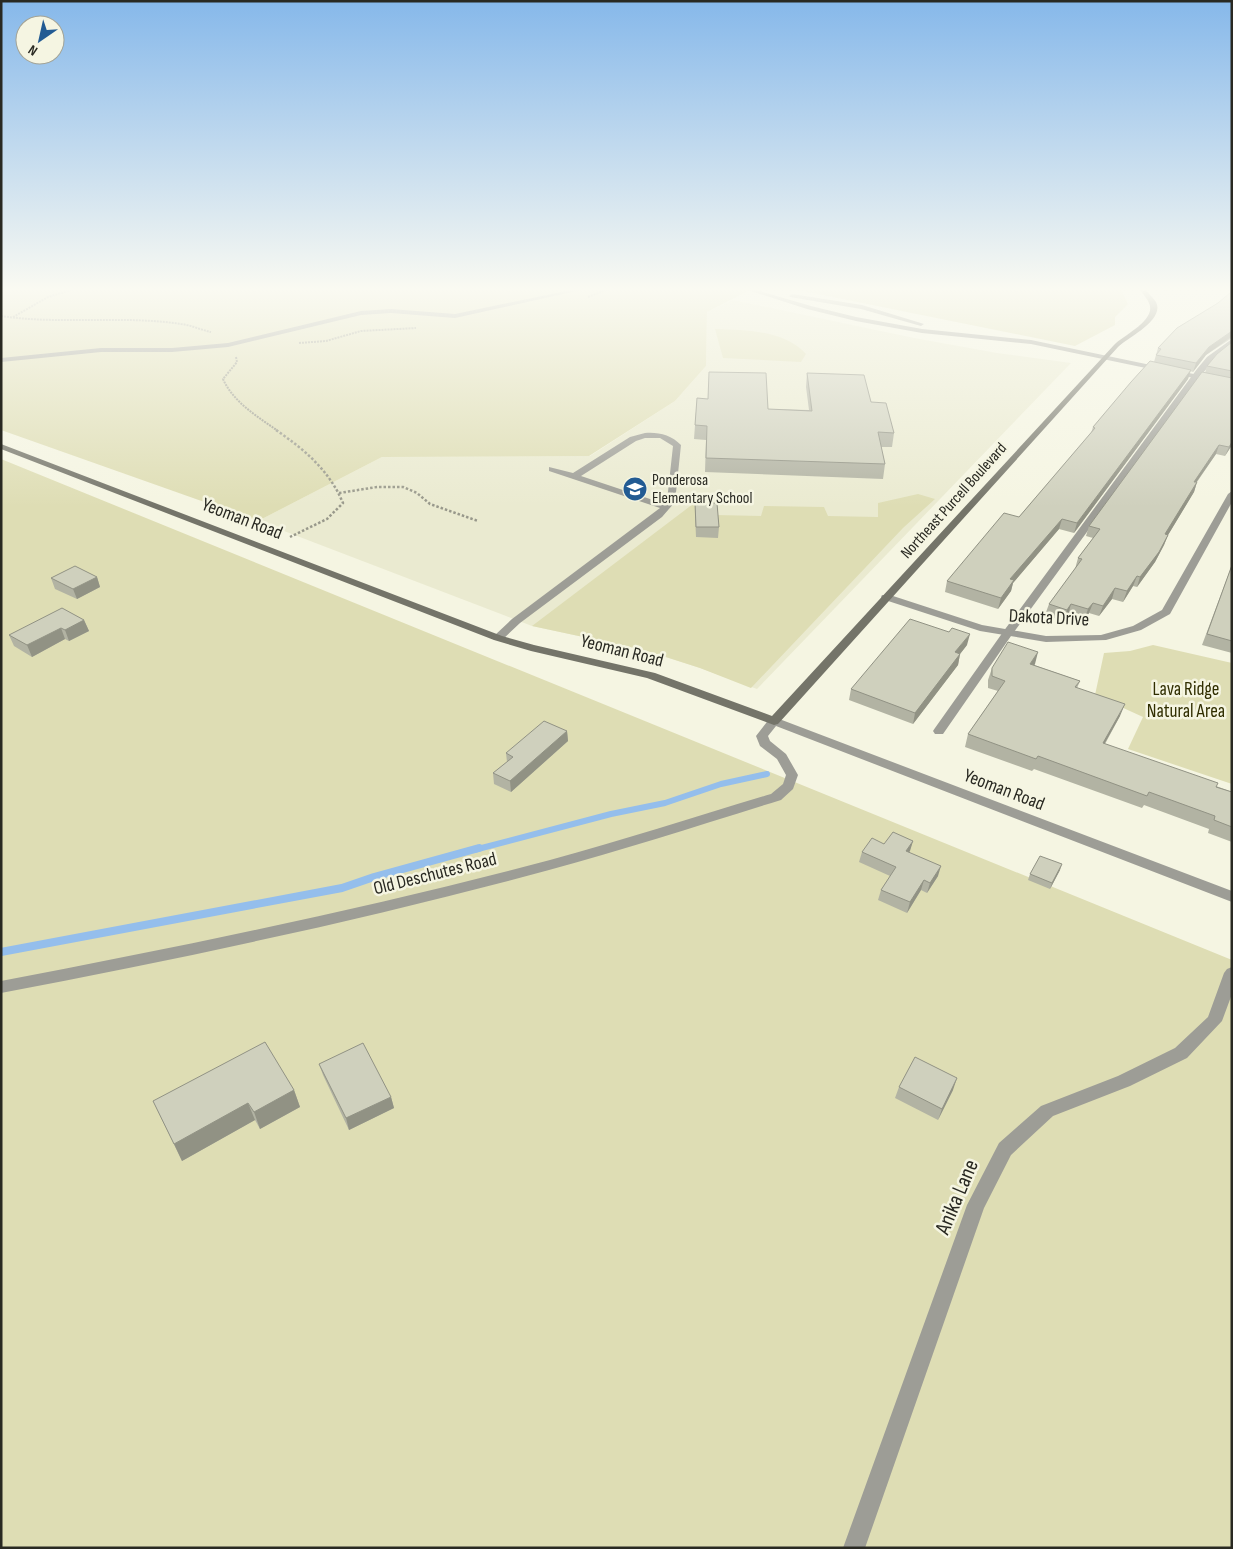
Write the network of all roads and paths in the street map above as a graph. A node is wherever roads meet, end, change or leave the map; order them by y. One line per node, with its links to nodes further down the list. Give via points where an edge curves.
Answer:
1 (237, 362): 10 (path, via 223,379 226,387 245,407 307,453 328,476)
2 (1101, 362): 15 (street, Northeast Purcell Boulevard)
3 (1126, 362): 5 (street)
4 (1208, 362): 5 (street)
5 (1197, 377): 6 (street); 16 (street)
6 (1232, 384)
7 (1, 446): 17 (street, Yeoman Road)
8 (552, 469): 9 (street)
9 (573, 477): 12 (street); 12 (street, via 633,439 643,435 669,438 677,444 671,502)
10 (338, 493): 13 (path, via 385,486 403,487 430,504); 14 (path, via 343,503 338,511)
11 (1232, 494): 16 (street, Dakota Drive, via 1166,612 1137,628 1102,638 1046,639)
12 (666, 507): 17 (street)
13 (478, 521)
14 (290, 537)
15 (886, 597): 16 (street, Dakota Drive); 18 (street, Northeast Purcell Boulevard)
16 (1007, 634): 19 (street)
17 (498, 638): 18 (street, Yeoman Road, via 531,649 632,670)
18 (774, 722): 20 (street, Yeoman Road); 22 (street, Old Deschutes Road, via 762,736 764,743 782,757 792,775 789,786 776,797 550,864 303,926 150,960)
19 (940, 731)
20 (1232, 897)
21 (1232, 973): 23 (street, Anika Lane, via 1214,1021 1180,1053 1124,1081 1047,1111 1006,1149 976,1205)
22 (1, 987)
23 (854, 1548)

